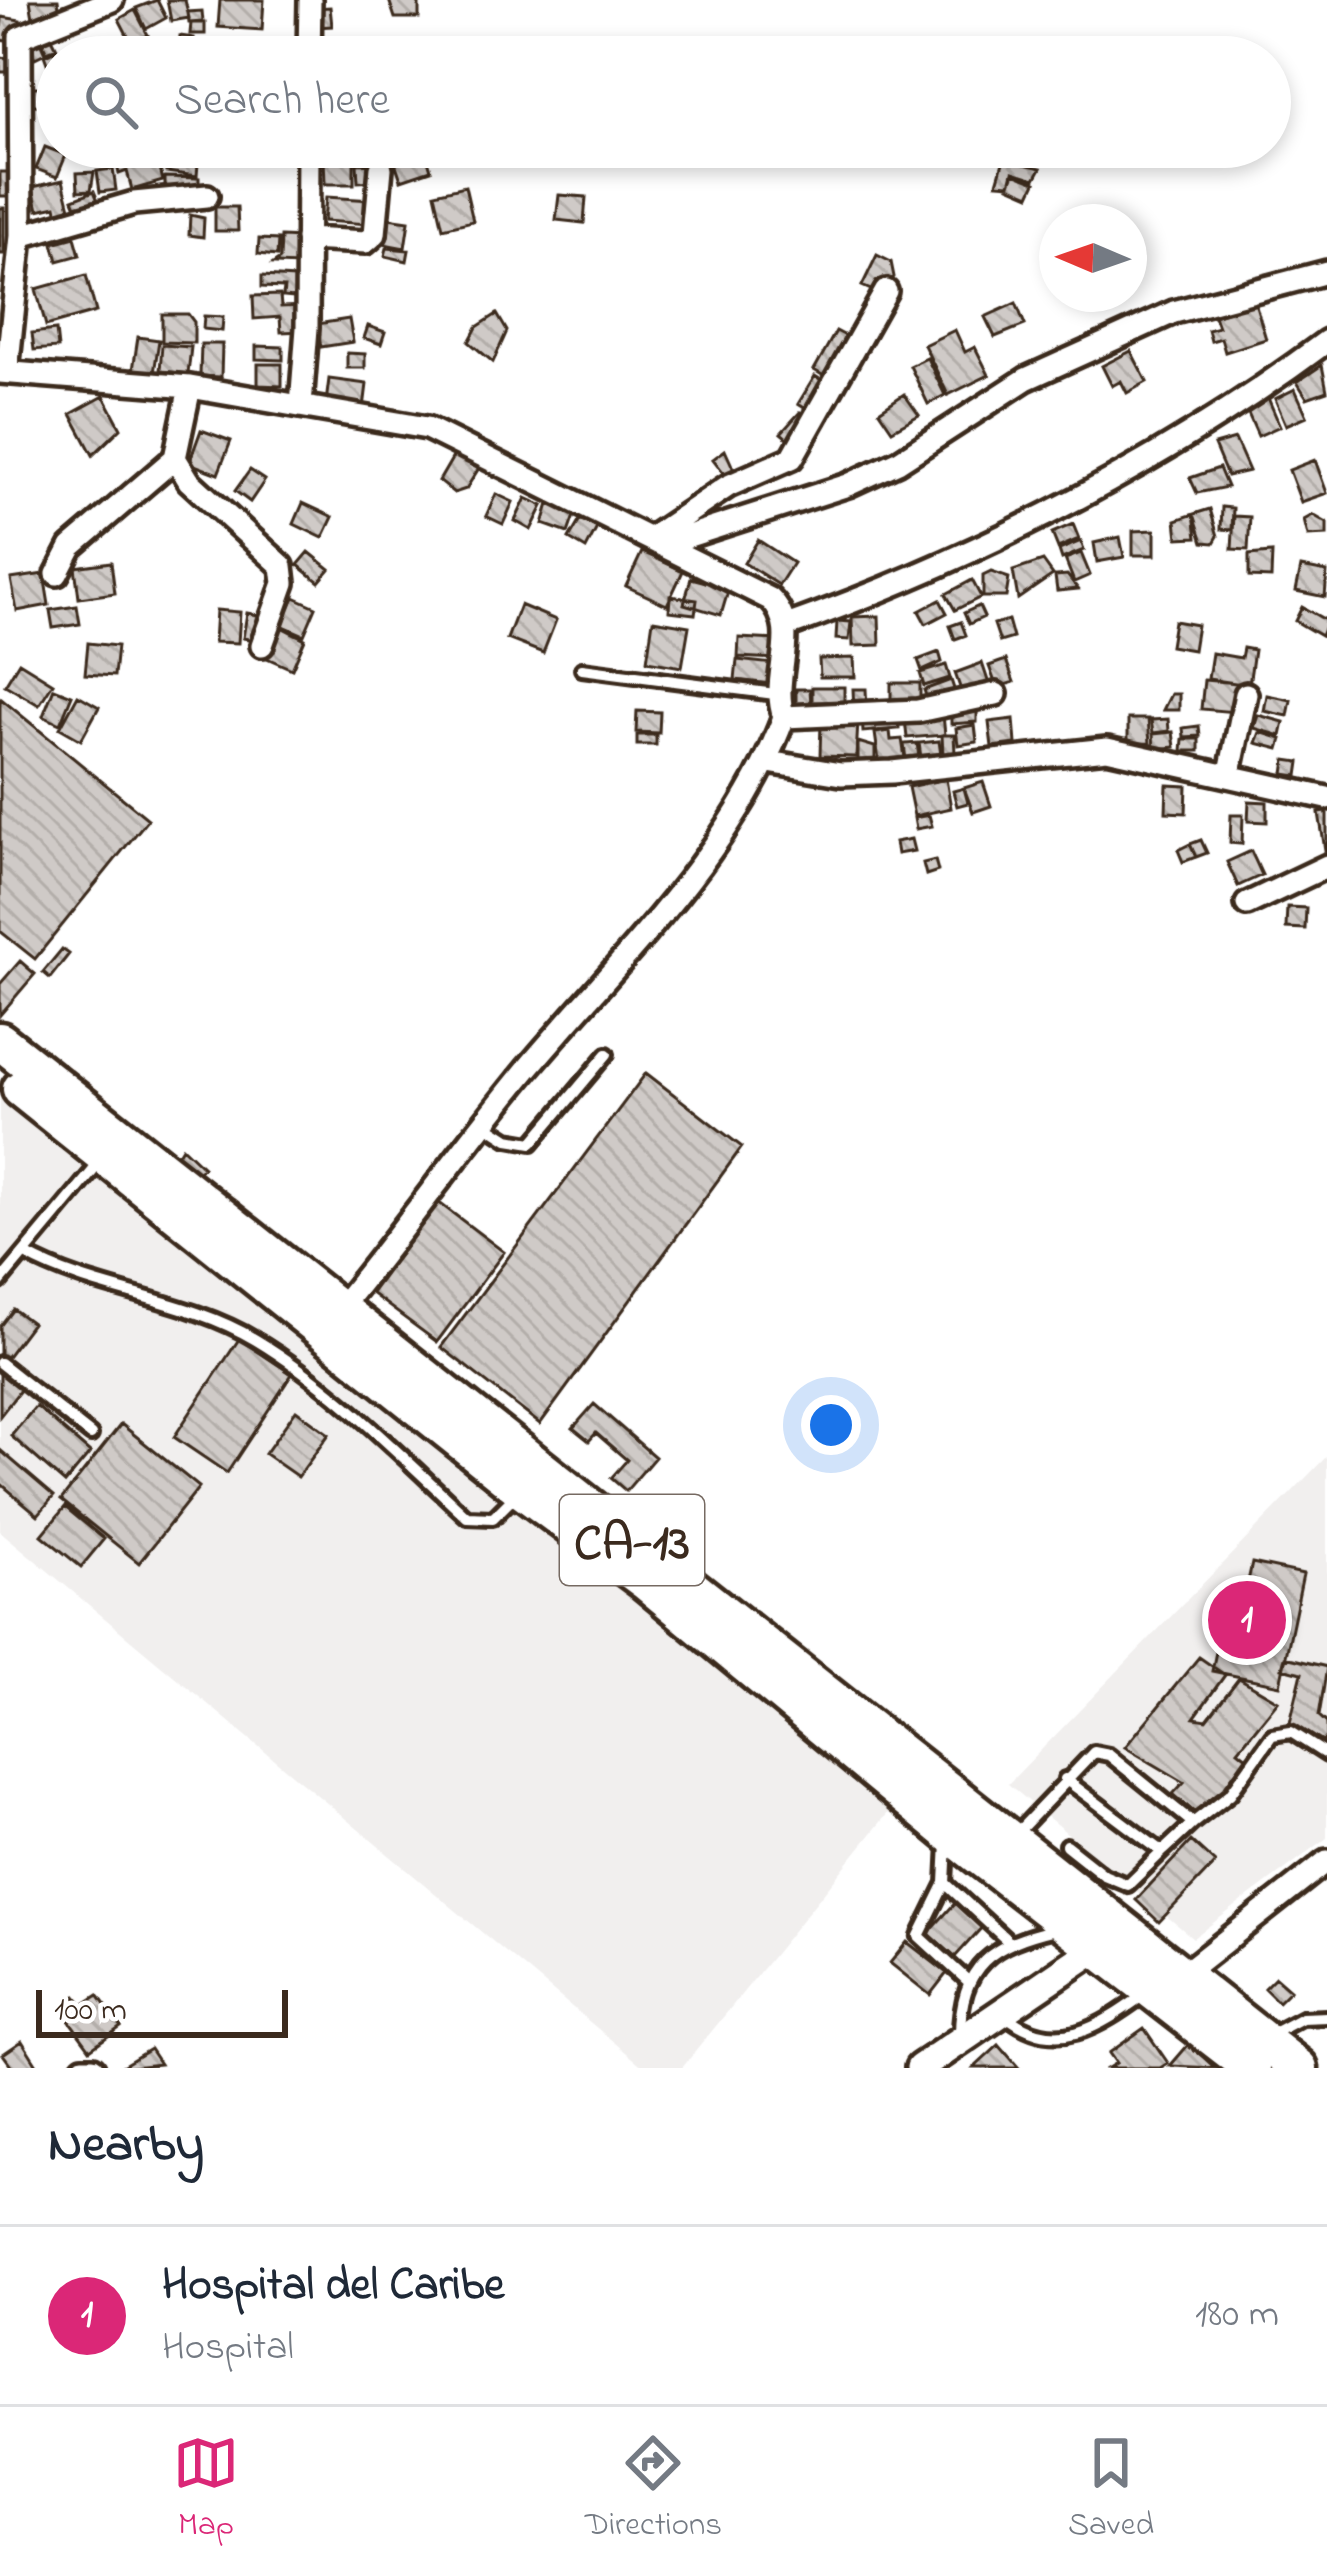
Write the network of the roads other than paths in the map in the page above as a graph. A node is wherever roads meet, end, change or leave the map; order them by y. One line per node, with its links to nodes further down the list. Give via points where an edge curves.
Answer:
1 (112, 0): 7 (street, via 20,37)
2 (310, 0): 3 (street)
3 (309, 36)
4 (308, 168): 8 (street)
5 (382, 168): 8 (street, via 375,234 366,242)
6 (207, 196): 7 (street, via 134,203)
7 (21, 236): 12 (street)
8 (308, 239): 14 (street)
9 (1327, 272): 16 (street, via 1174,312 1026,379 848,485)
10 (886, 291): 16 (street, via 792,458 728,486)
11 (1327, 343): 18 (street, via 1079,499 946,564)
12 (3, 372): 13 (street)
13 (190, 387): 14 (street); 15 (street)
14 (301, 405): 16 (street, via 428,428)
15 (175, 458): 17 (street, via 71,547); 19 (street, via 189,481 282,566 284,583)
16 (658, 541): 18 (street, via 770,599)
17 (57, 574)
18 (787, 626): 21 (street)
19 (262, 645)
20 (582, 669): 21 (lane)
21 (776, 694): 24 (street)
22 (996, 694): 24 (street, via 918,711)
23 (1246, 694): 26 (street)
24 (784, 717): 25 (street)
25 (768, 762): 26 (street, via 841,774 892,772 1108,748); 33 (street, via 735,820)
26 (1230, 772): 27 (street)
27 (1327, 798)
28 (1327, 866): 29 (street)
29 (1247, 904)
30 (0, 1041): 37 (highway, CA-13)
31 (607, 1054): 33 (lane, via 532,1143)
32 (0, 1071): 34 (highway, CA-13)
33 (482, 1123): 37 (street)
34 (104, 1157): 35 (lane); 37 (highway, CA-13)
35 (25, 1254): 36 (lane); 40 (lane, via 60,1274 200,1314 256,1340 370,1427 467,1517 494,1518)
36 (3, 1274)
37 (330, 1319): 40 (highway, CA-13); 45 (highway, CA-13)
38 (0, 1363): 39 (lane)
39 (91, 1435)
40 (522, 1490): 44 (highway, CA-13, via 645,1581)
41 (1327, 1755): 43 (lane, via 1291,1732 1272,1735 1230,1794)
42 (1065, 1779): 43 (lane, via 1083,1758 1109,1755); 45 (lane); 47 (lane)
43 (1193, 1822): 47 (lane)
44 (949, 1833): 49 (lane); 50 (highway, CA-13)
45 (1011, 1840): 51 (highway, CA-13)
46 (1066, 1845): 47 (lane, via 1128,1885)
47 (1164, 1850)
48 (1327, 1862): 54 (street)
49 (945, 1883): 52 (lane); 53 (lane, via 919,1936)
50 (1067, 1926): 51 (highway, CA-13); 52 (lane)
51 (1109, 1940): 54 (highway, CA-13); 55 (main road)
52 (1009, 1942): 53 (lane)
53 (969, 1982): 57 (lane)
54 (1166, 1983): 55 (lane, via 1106,2023 1058,2039); 58 (highway, CA-13)
55 (1005, 2015): 57 (main road)
56 (1327, 2017): 58 (lane, via 1302,2018)
57 (959, 2044): 61 (main road)
58 (1257, 2054): 62 (highway, CA-13)
59 (83, 2068): 60 (street)
60 (93, 2068)
61 (920, 2068)
62 (1299, 2068)

